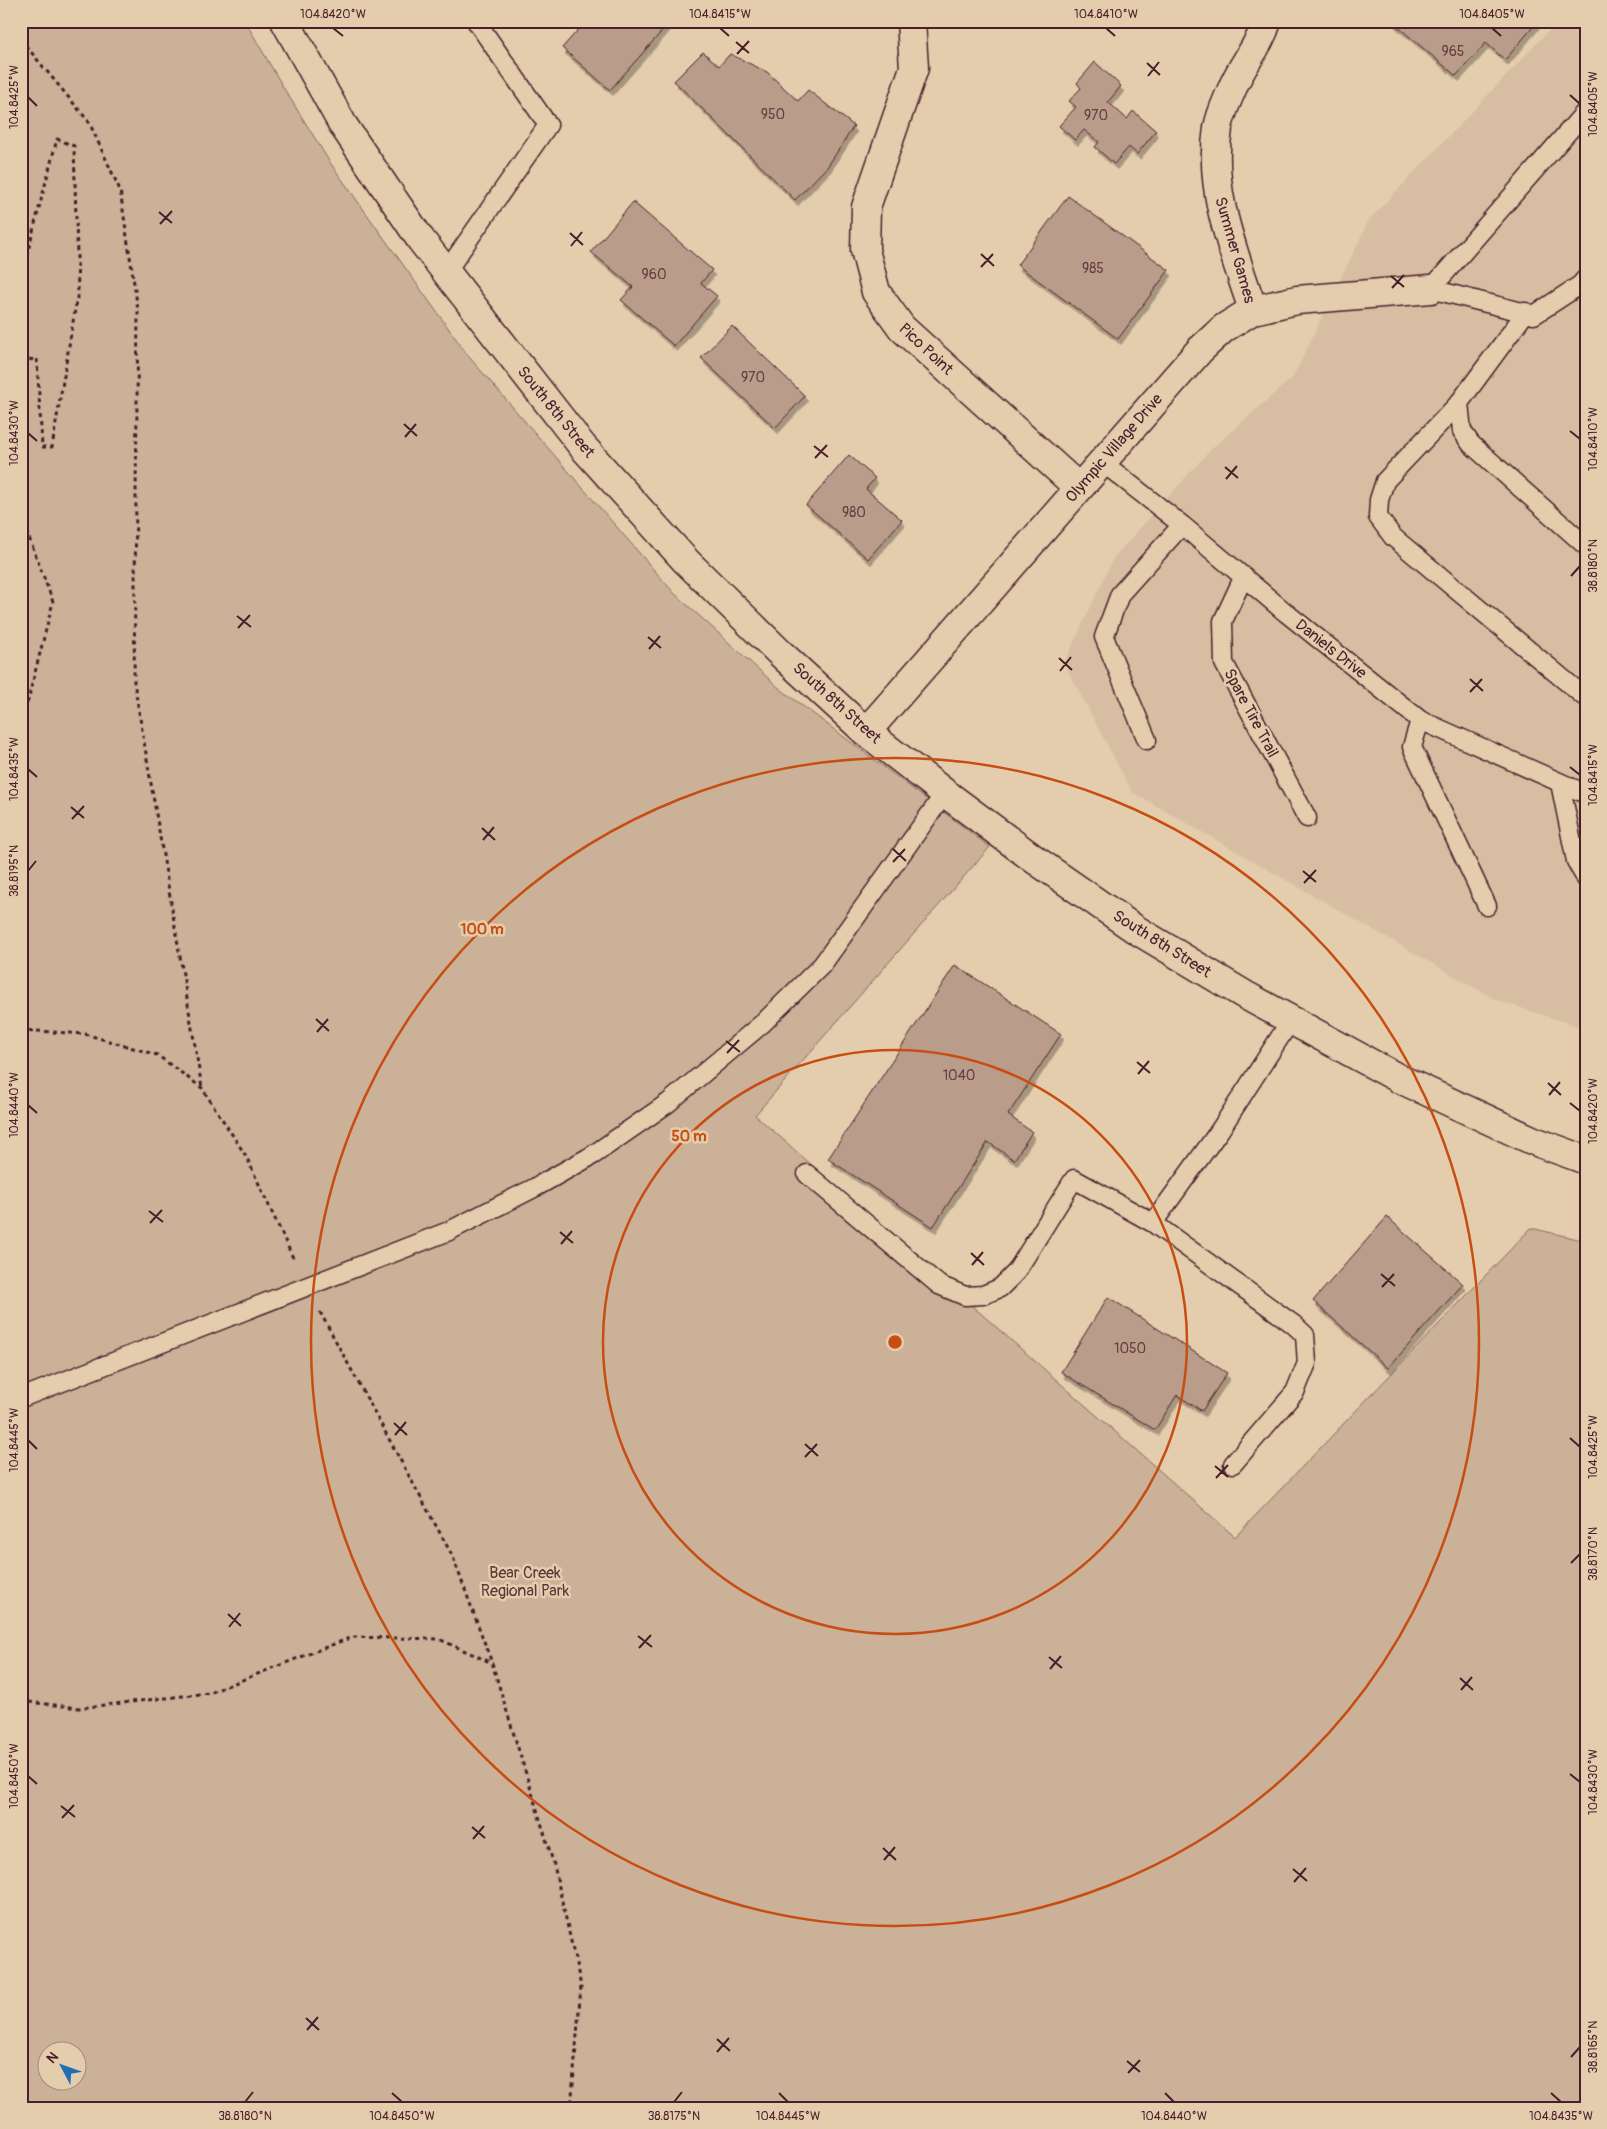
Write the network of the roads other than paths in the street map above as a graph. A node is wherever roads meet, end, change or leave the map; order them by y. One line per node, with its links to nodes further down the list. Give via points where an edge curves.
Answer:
1 (285, 21): 6 (main road, South 8th Street, via 343,125)
2 (476, 21): 6 (lane, via 548,125)
3 (911, 21): 13 (main road, Pico Point, via 914,68 866,207 865,250 876,292 902,328)
4 (1267, 21): 9 (main road, Summer Games, via 1264,33 1233,86 1218,127 1215,172 1224,219)
5 (1586, 111): 8 (lane)
6 (446, 272): 19 (main road, South 8th Street, via 583,447 686,561)
7 (1586, 278): 10 (lane, via 1534,315)
8 (1431, 289): 9 (main road, Olympic Village Drive, via 1298,300); 10 (lane)
9 (1253, 310): 12 (main road, Olympic Village Drive, via 1224,328 1200,350)
10 (1526, 312): 11 (lane)
11 (1459, 403): 15 (lane, via 1462,431 1471,444); 17 (lane, via 1385,482 1378,517 1393,537)
12 (1102, 462): 13 (main road, Olympic Village Drive); 14 (lane, Daniels Drive)
13 (1078, 488): 19 (main road, Olympic Village Drive)
14 (1182, 525): 16 (lane, Daniels Drive); 20 (lane, via 1120,594 1104,637)
15 (1586, 546)
16 (1244, 576): 18 (lane, Daniels Drive); 24 (lane, Spare Tire Trail, via 1223,620 1224,663)
17 (1586, 698)
18 (1420, 720): 21 (lane, Daniels Drive); 26 (lane, via 1412,747)
19 (866, 732): 22 (main road, South 8th Street)
20 (1147, 740)
21 (1560, 783): 23 (lane, Daniels Drive); 25 (lane, via 1576,861)
22 (944, 793): 27 (main road, South 8th Street, via 1135,928); 31 (lane, via 822,965 763,1023 668,1103 593,1155 449,1231)
23 (1586, 794)
24 (1307, 818)
25 (1586, 879)
26 (1487, 906)
27 (1291, 1020): 28 (main road, South 8th Street, via 1398,1078 1534,1141); 30 (lane, via 1220,1130)
28 (1586, 1160)
29 (807, 1174): 30 (lane, via 939,1285 965,1296 983,1295 1000,1288 1016,1272 1074,1179)
30 (1153, 1223): 32 (lane, via 1305,1335 1307,1364 1295,1392)
31 (21, 1398)
32 (1233, 1464)

